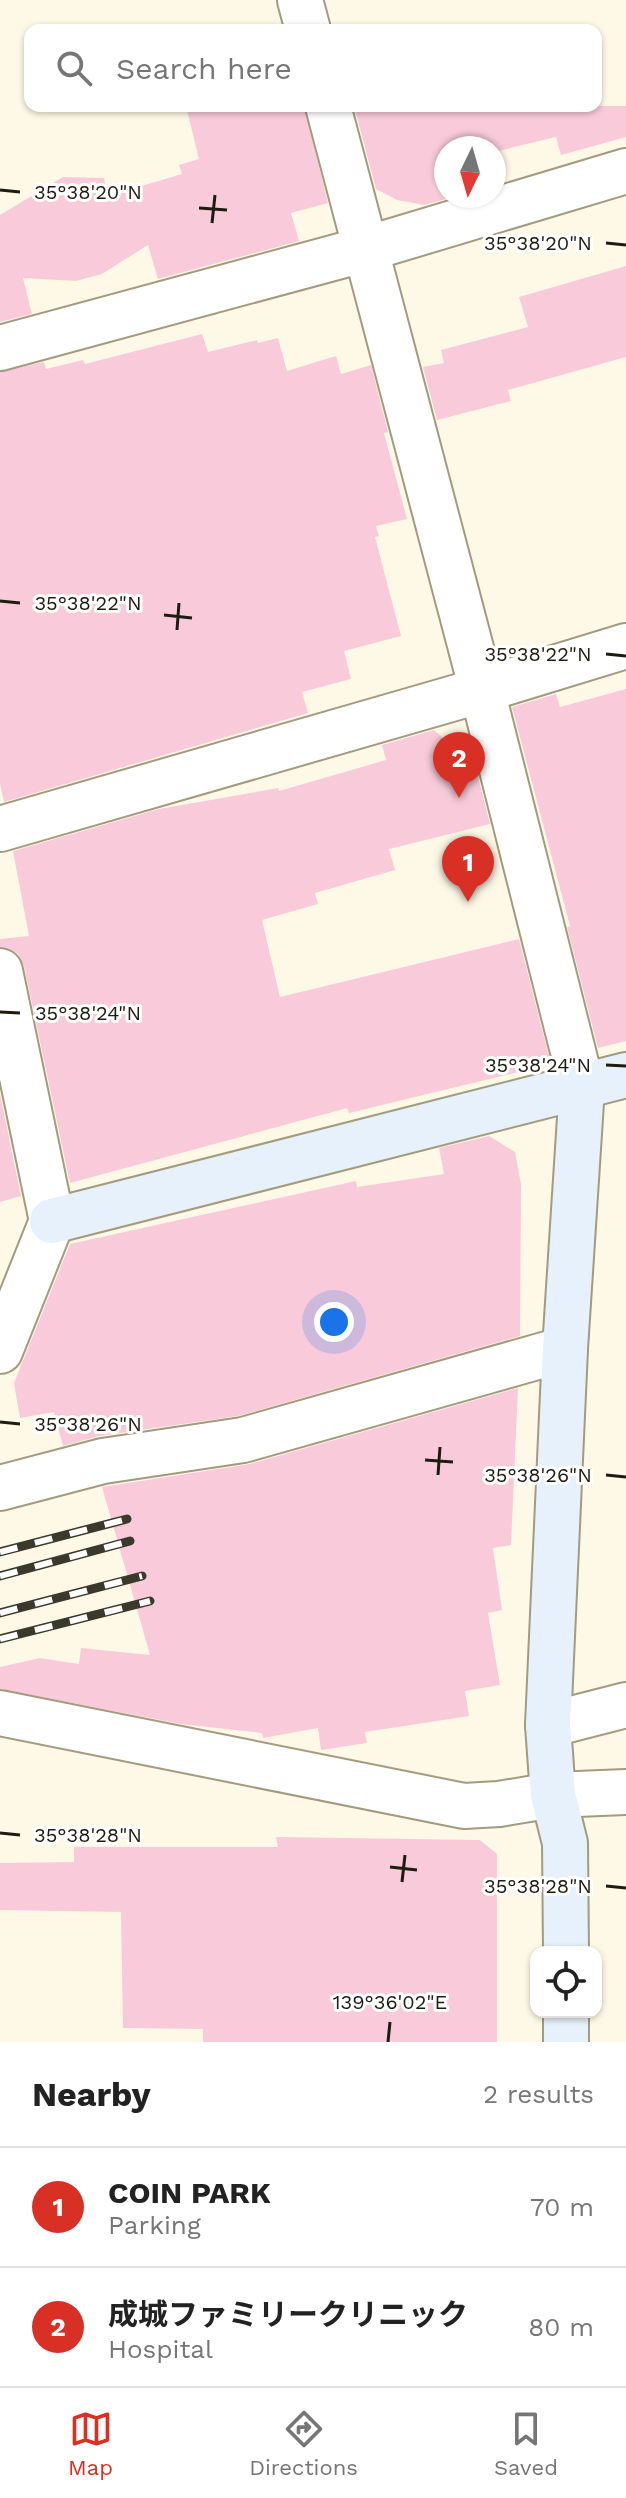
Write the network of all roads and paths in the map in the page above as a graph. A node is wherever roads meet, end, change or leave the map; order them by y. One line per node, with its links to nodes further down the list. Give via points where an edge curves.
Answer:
1 (300, 0): 2 (street)
2 (306, 24)
3 (330, 112): 5 (street)
4 (626, 171): 5 (street)
5 (366, 249): 6 (street); 8 (street)
6 (0, 348)
7 (626, 646): 8 (street)
8 (482, 690): 9 (street); 12 (street)
9 (0, 829)
10 (0, 971): 13 (street)
11 (626, 1075): 12 (street)
12 (582, 1087): 13 (street); 14 (street)
13 (52, 1221): 15 (street)
14 (565, 1349): 16 (street, via 243,1440 103,1461); 19 (street)
15 (0, 1351)
16 (0, 1488)
17 (626, 1705): 19 (street)
18 (0, 1713): 21 (street, via 464,1806)
19 (548, 1725): 21 (street)
20 (626, 1792): 21 (street)
21 (553, 1795): 22 (street, via 565,1843)
22 (566, 1946)
23 (566, 2018): 24 (street)
24 (566, 2042)

